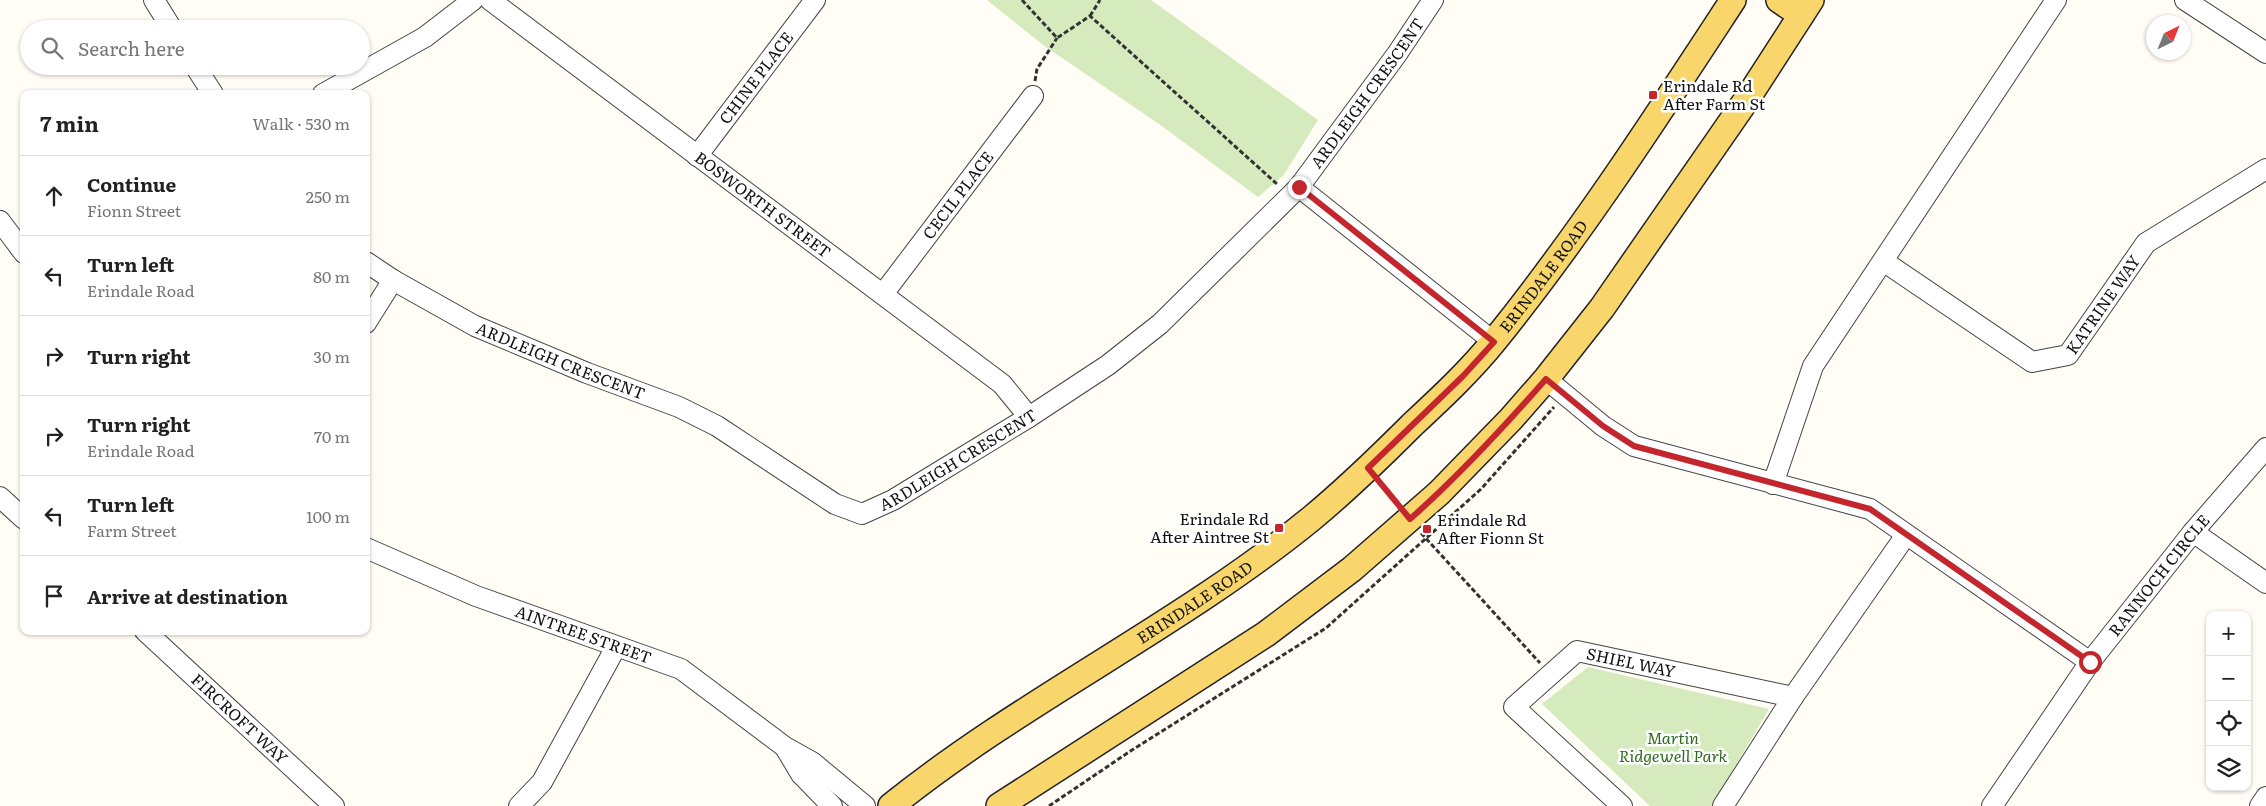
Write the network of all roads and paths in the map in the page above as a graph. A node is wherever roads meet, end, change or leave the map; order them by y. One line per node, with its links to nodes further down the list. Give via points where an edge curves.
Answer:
1 (154, 0): 14 (street)
2 (473, 0): 17 (street, via 425,37)
3 (490, 0): 23 (street, BOSWORTH STREET)
4 (815, 0): 23 (street, CHINE PLACE)
5 (1022, 0): 15 (path)
6 (1100, 0): 13 (path)
7 (1433, 0): 25 (street, ARDLEIGH CRESCENT)
8 (1733, 0): 33 (main road, ERINDALE ROAD, via 1592,213)
9 (1779, 0): 12 (main road)
10 (2056, 0): 28 (street)
11 (2185, 0): 16 (street)
12 (1806, 7): 34 (main road, via 1747,99 1602,308)
13 (1090, 16): 15 (path); 25 (path)
14 (166, 20)
15 (1057, 38): 22 (path, via 1037,69)
16 (2266, 53)
17 (370, 68)
18 (201, 75): 20 (street)
19 (357, 75): 21 (street)
20 (210, 90)
21 (330, 90)
22 (1033, 96): 31 (street, CECIL PLACE)
23 (697, 156): 31 (street, BOSWORTH STREET)
24 (2266, 169): 28 (street, KATRINE WAY, via 2146,243 2068,355 2032,362)
25 (1295, 192): 33 (street); 35 (street, ARDLEIGH CRESCENT, via 1160,324 1108,364)
26 (0, 221): 27 (street)
27 (20, 248)
28 (1883, 261): 38 (street, via 1813,366)
29 (370, 265): 30 (street, ARDLEIGH CRESCENT)
30 (393, 280): 32 (street); 35 (street, ARDLEIGH CRESCENT, via 475,326 678,407 717,426 835,504 862,514 893,500)
31 (883, 294): 35 (street, BOSWORTH STREET, via 1002,384)
32 (370, 317)
33 (1494, 342): 37 (main road, ERINDALE ROAD)
34 (1546, 379): 38 (street, via 1603,426 1634,446); 41 (main road, via 1511,419)
35 (1029, 417)
36 (2266, 448): 42 (street, RANNOCH CIRCLE)
37 (1368, 468): 41 (path); 57 (main road, ERINDALE ROAD, via 1311,519 1221,587 998,728)
38 (1773, 484): 43 (street, via 1870,509)
39 (0, 497): 40 (street)
40 (20, 515)
41 (1410, 519): 49 (path); 58 (main road, via 1352,569 1266,634)
42 (2193, 532): 45 (street); 48 (street, RANNOCH CIRCLE)
43 (1906, 535): 48 (street); 50 (street)
44 (370, 550): 47 (street, AINTREE STREET, via 476,596)
45 (2266, 583)
46 (149, 635): 53 (street, FIRCROFT WAY)
47 (616, 647): 51 (street, AINTREE STREET, via 681,668); 54 (street, via 542,782)
48 (2090, 662): 61 (street, RANNOCH CIRCLE)
49 (1550, 674): 50 (street, SHIEL WAY, via 1577,651); 59 (street, SHIEL WAY, via 1514,706)
50 (1793, 698): 60 (street)
51 (785, 747): 55 (street, AINTREE STREET, via 801,774); 56 (street, AINTREE STREET, via 812,762)
52 (2266, 796): 62 (street)
53 (334, 806)
54 (519, 806)
55 (832, 806)
56 (865, 806)
57 (891, 806)
58 (999, 806)
59 (1622, 806)
60 (1723, 806)
61 (1992, 806)
62 (2260, 806)

